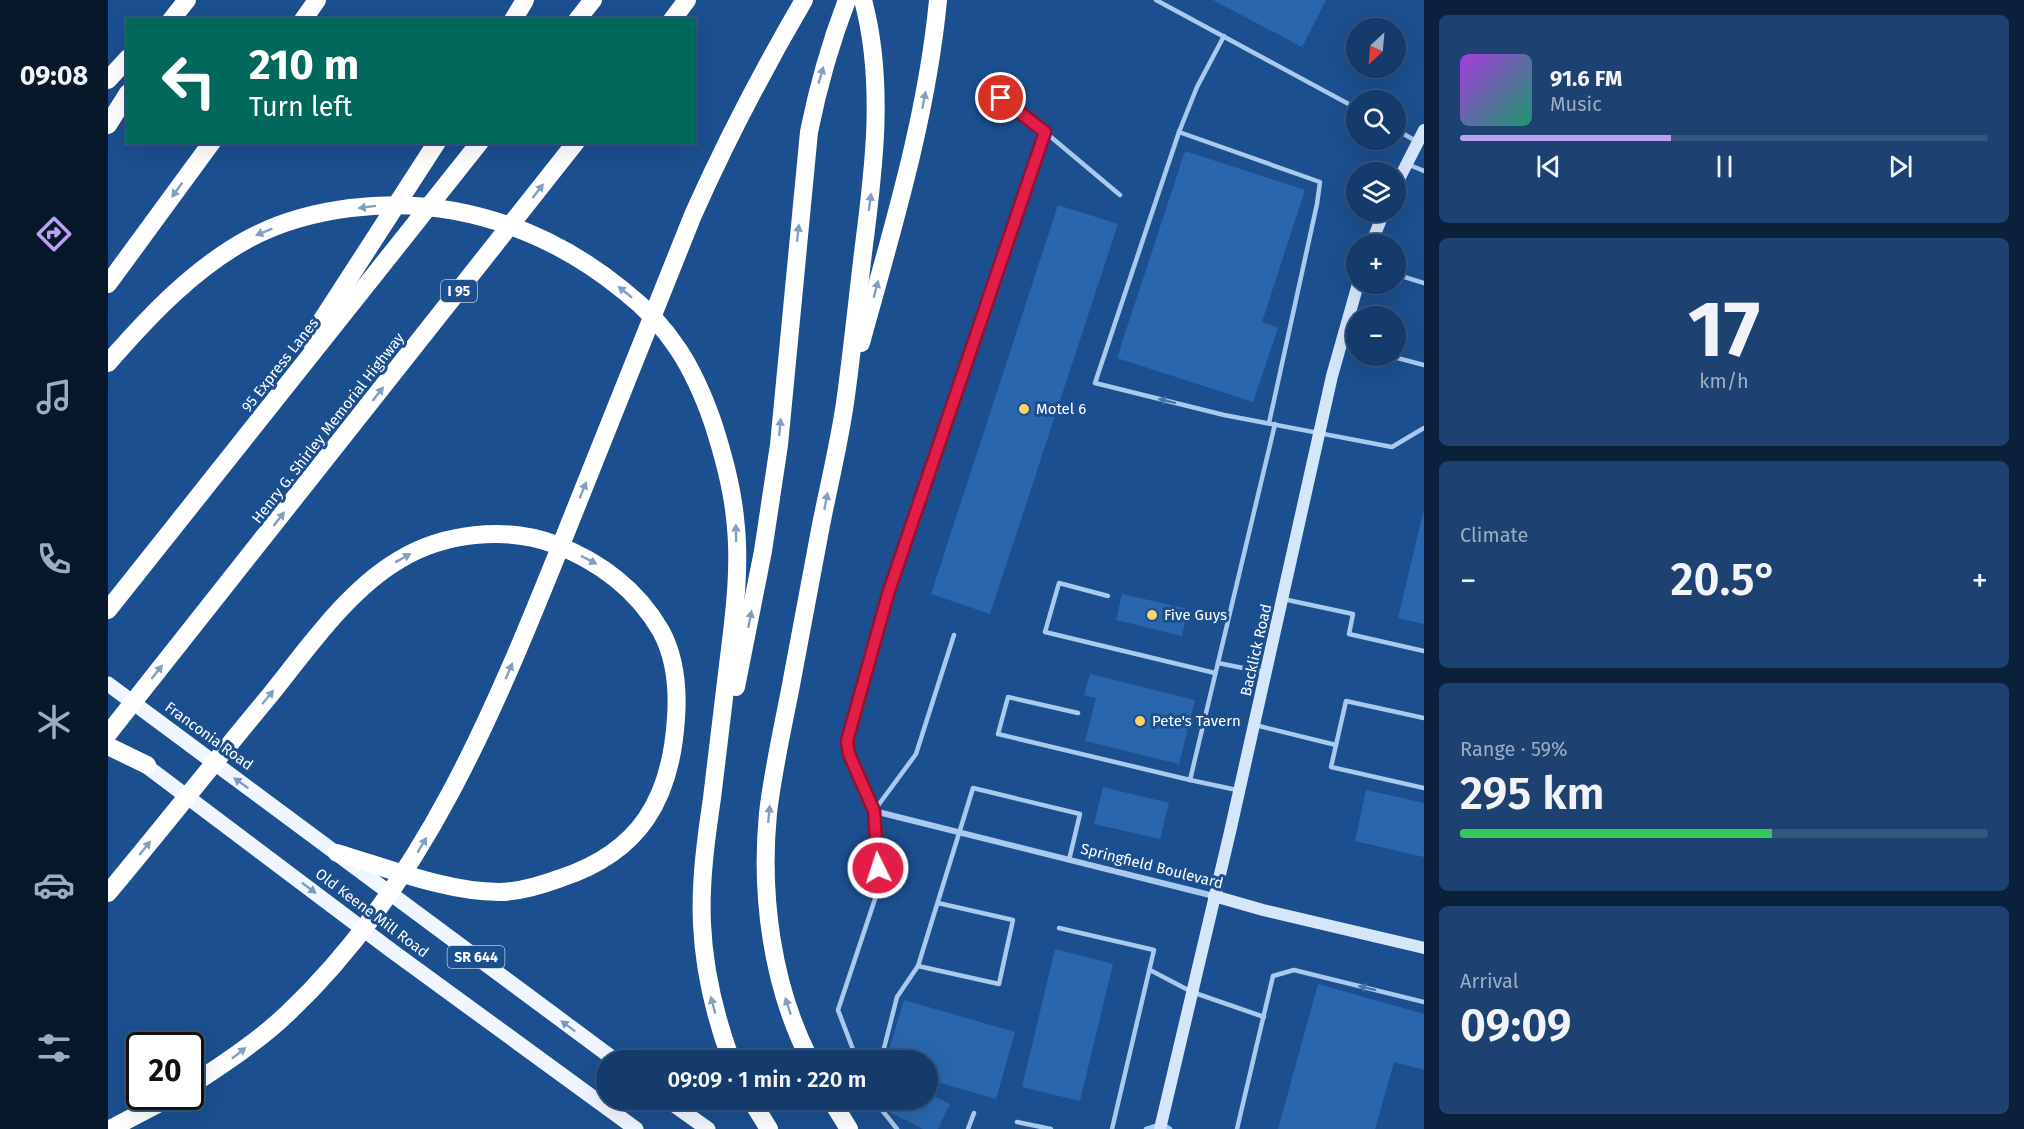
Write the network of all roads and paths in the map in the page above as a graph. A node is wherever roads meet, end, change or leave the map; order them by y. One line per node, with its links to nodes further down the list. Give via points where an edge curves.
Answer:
1 (187, 0): 11 (highway)
2 (317, 0): 12 (highway)
3 (525, 0): 13 (highway)
4 (593, 0): 14 (highway)
5 (687, 0): 15 (highway)
6 (804, 0): 88 (highway, one-way to 6, via 288,1013 330,969 370,921 435,823 513,663 693,214 737,121)
7 (846, 0): 67 (highway, one-way to 7, via 741,666 779,445 809,132 819,83)
8 (863, 0): 43 (highway, one-way to 8, via 872,188 875,131 873,44)
9 (938, 0): 43 (highway, one-way to 9, via 914,149 934,48)
10 (1156, 0): 16 (lane)
11 (173, 18)
12 (304, 18)
13 (514, 18)
14 (579, 18)
15 (674, 18)
16 (1224, 36): 21 (lane); 24 (lane)
17 (126, 60): 18 (highway)
18 (108, 80)
19 (987, 87): 23 (lane)
20 (126, 96): 22 (highway)
21 (1346, 103)
22 (108, 125)
23 (1045, 132): 33 (lane); 68 (lane, via 888,594 847,741)
24 (1179, 132): 44 (lane, via 1320,182); 44 (lane, one-way to 24, via 1095,383)
25 (1406, 132): 26 (lane)
26 (1421, 136): 31 (main road)
27 (211, 144): 36 (highway, one-way to 36)
28 (436, 144): 46 (highway)
29 (478, 144): 46 (highway, 95 Express Lanes)
30 (574, 144): 60 (highway, Henry G. Shirley Memorial Highway / I 95, one-way to 30)
31 (1406, 164): 32 (lane)
32 (1424, 171)
33 (1120, 195)
34 (1406, 277): 35 (lane)
35 (1424, 283)
36 (108, 284)
37 (1355, 294): 38 (main road, Backlick Road)
38 (1341, 342): 39 (lane); 47 (main road, Backlick Road)
39 (1346, 343)
40 (1406, 360): 42 (lane)
41 (108, 363): 67 (highway, one-way to 41, via 737,574 736,520 729,481 707,406 668,332 600,271 524,230 478,215 386,204 319,213 256,235 211,263 181,287)
42 (1424, 365)
43 (844, 406): 85 (highway, one-way to 43, via 787,1004 776,960 769,913 768,813)
44 (1272, 423): 47 (lane); 53 (lane)
45 (1424, 429): 47 (lane, via 1392,447)
46 (251, 430): 50 (highway, 95 Express Lanes)
47 (1319, 432): 49 (main road, Backlick Road)
48 (1108, 596): 54 (lane, via 1059,583 1045,632)
49 (1282, 599): 52 (lane, via 1353,614 1349,634); 55 (main road, Backlick Road)
50 (108, 610)
51 (954, 635): 68 (lane, via 916,754)
52 (1424, 651)
53 (1218, 663): 54 (lane); 55 (lane)
54 (1215, 673): 64 (lane)
55 (1266, 673): 59 (main road, Backlick Road)
56 (108, 684): 69 (main road, Franconia Road / SR 644, one-way to 56)
57 (1078, 713): 64 (lane, via 1008,697 998,734)
58 (1424, 718): 61 (lane, via 1346,701)
59 (1254, 724): 61 (lane); 66 (main road, Backlick Road)
60 (108, 736): 63 (main road, SR 644)
61 (1336, 745): 65 (lane, via 1331,767)
62 (108, 746): 63 (highway)
63 (147, 765): 98 (main road, Old Keene Mill Road / SR 644, one-way to 98)
64 (1190, 780): 66 (lane)
65 (1424, 788)
66 (1240, 790): 74 (main road, Backlick Road)
67 (711, 800): 84 (highway, one-way to 67, via 710,995 702,924)
68 (874, 811): 70 (street, Springfield Boulevard); 86 (lane, via 879,887 838,1010)
69 (288, 817): 71 (main road, Old Keene Mill Road / SR 644)
70 (960, 832): 72 (street, Springfield Boulevard); 72 (lane, via 973,788 1080,814); 75 (lane)
71 (337, 853): 73 (highway, one-way to 71, via 322,630 368,583 398,560 428,545 466,536 502,534 537,538 599,565 624,583 645,606 662,634 671,660 678,696 675,730 662,791 651,813 611,856 544,884 502,892 463,890); 83 (main road, Old Keene Mill Road / SR 644, one-way to 71)
72 (1070, 860): 74 (street, Springfield Boulevard)
73 (108, 893)
74 (1214, 896): 77 (main road, Springfield Boulevard); 80 (main road, Backlick Road)
75 (938, 903): 78 (lane); 78 (lane, via 1013,920 999,984)
76 (1059, 928): 79 (lane, via 1154,950)
77 (1424, 948)
78 (918, 966): 87 (lane, via 897,997)
79 (1150, 970): 80 (lane); 105 (lane)
80 (1192, 992): 82 (lane); 96 (main road, Backlick Road)
81 (1424, 1002): 82 (lane, one-way to 82, via 1294,970 1273,976)
82 (1264, 1017): 107 (lane)
83 (602, 1050)
84 (728, 1050)
85 (806, 1050)
86 (853, 1050)
87 (883, 1050)
88 (204, 1077)
89 (146, 1110): 97 (highway)
90 (681, 1110): 99 (main road)
91 (757, 1110): 100 (highway)
92 (837, 1110): 101 (highway)
93 (882, 1110): 102 (lane)
94 (974, 1113): 103 (lane)
95 (1017, 1122): 104 (lane)
96 (1164, 1127): 106 (lane)
97 (110, 1129)
98 (636, 1129)
99 (708, 1129)
100 (769, 1129)
101 (849, 1129)
102 (897, 1129)
103 (968, 1129)
104 (1051, 1129)
105 (1113, 1129)
106 (1146, 1129)
107 (1237, 1129)

